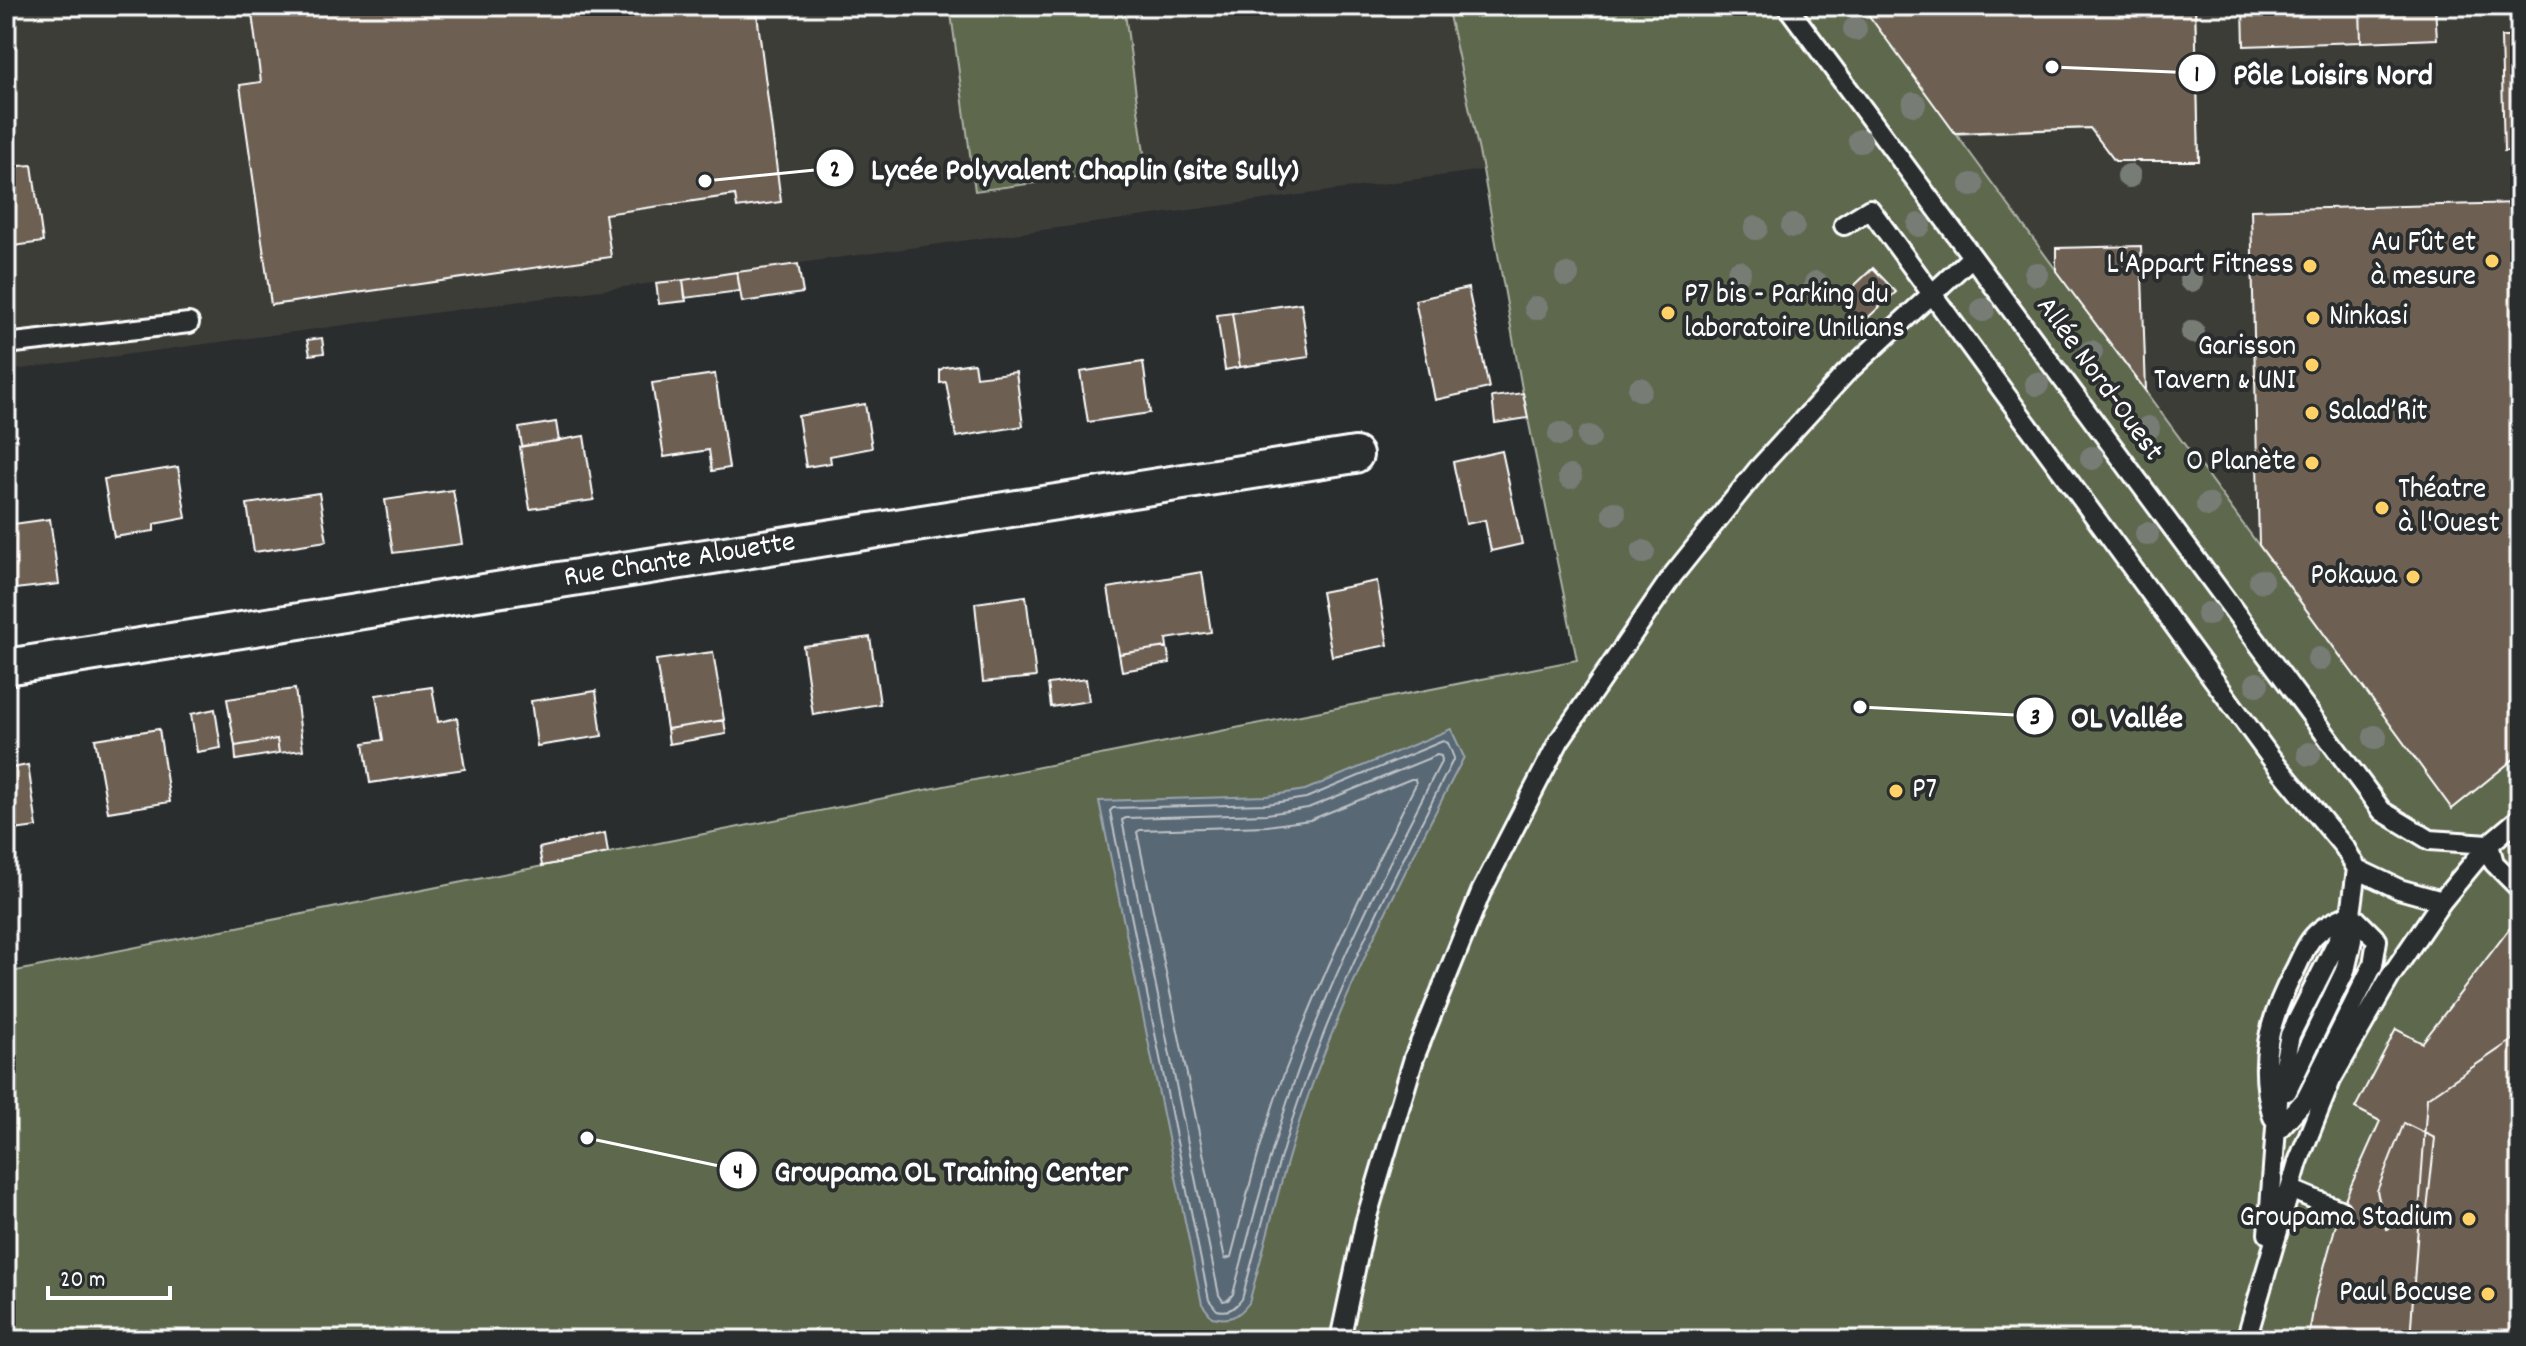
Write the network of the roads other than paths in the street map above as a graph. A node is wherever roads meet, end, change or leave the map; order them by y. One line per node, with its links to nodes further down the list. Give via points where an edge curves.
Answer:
1 (1787, 6): 3 (lane, Allée Nord-Ouest)
2 (1844, 225): 4 (lane, via 1870,209)
3 (1972, 257): 4 (lane); 10 (lane, Allée Nord-Ouest, via 2382,811 2430,840)
4 (1933, 293): 11 (lane); 19 (lane, via 1845,374 1759,468 1673,575 1559,741 1481,892 1414,1058 1365,1223)
5 (189, 323): 6 (lane)
6 (6, 344)
7 (1355, 455): 8 (street, Rue Chante Alouette)
8 (6, 667)
9 (2520, 818): 10 (lane)
10 (2489, 844): 12 (lane, via 2494,863); 13 (lane)
11 (2357, 869): 13 (lane); 14 (lane)
12 (2520, 889)
13 (2442, 901): 16 (lane, via 2390,977 2331,1080)
14 (2351, 914): 15 (lane, via 2290,1035); 15 (lane, via 2377,940 2373,965 2306,1099)
15 (2277, 1131): 18 (lane)
16 (2290, 1189): 17 (lane); 18 (lane)
17 (2340, 1210)
18 (2265, 1269): 20 (lane)
19 (1340, 1340)
20 (2246, 1340)

